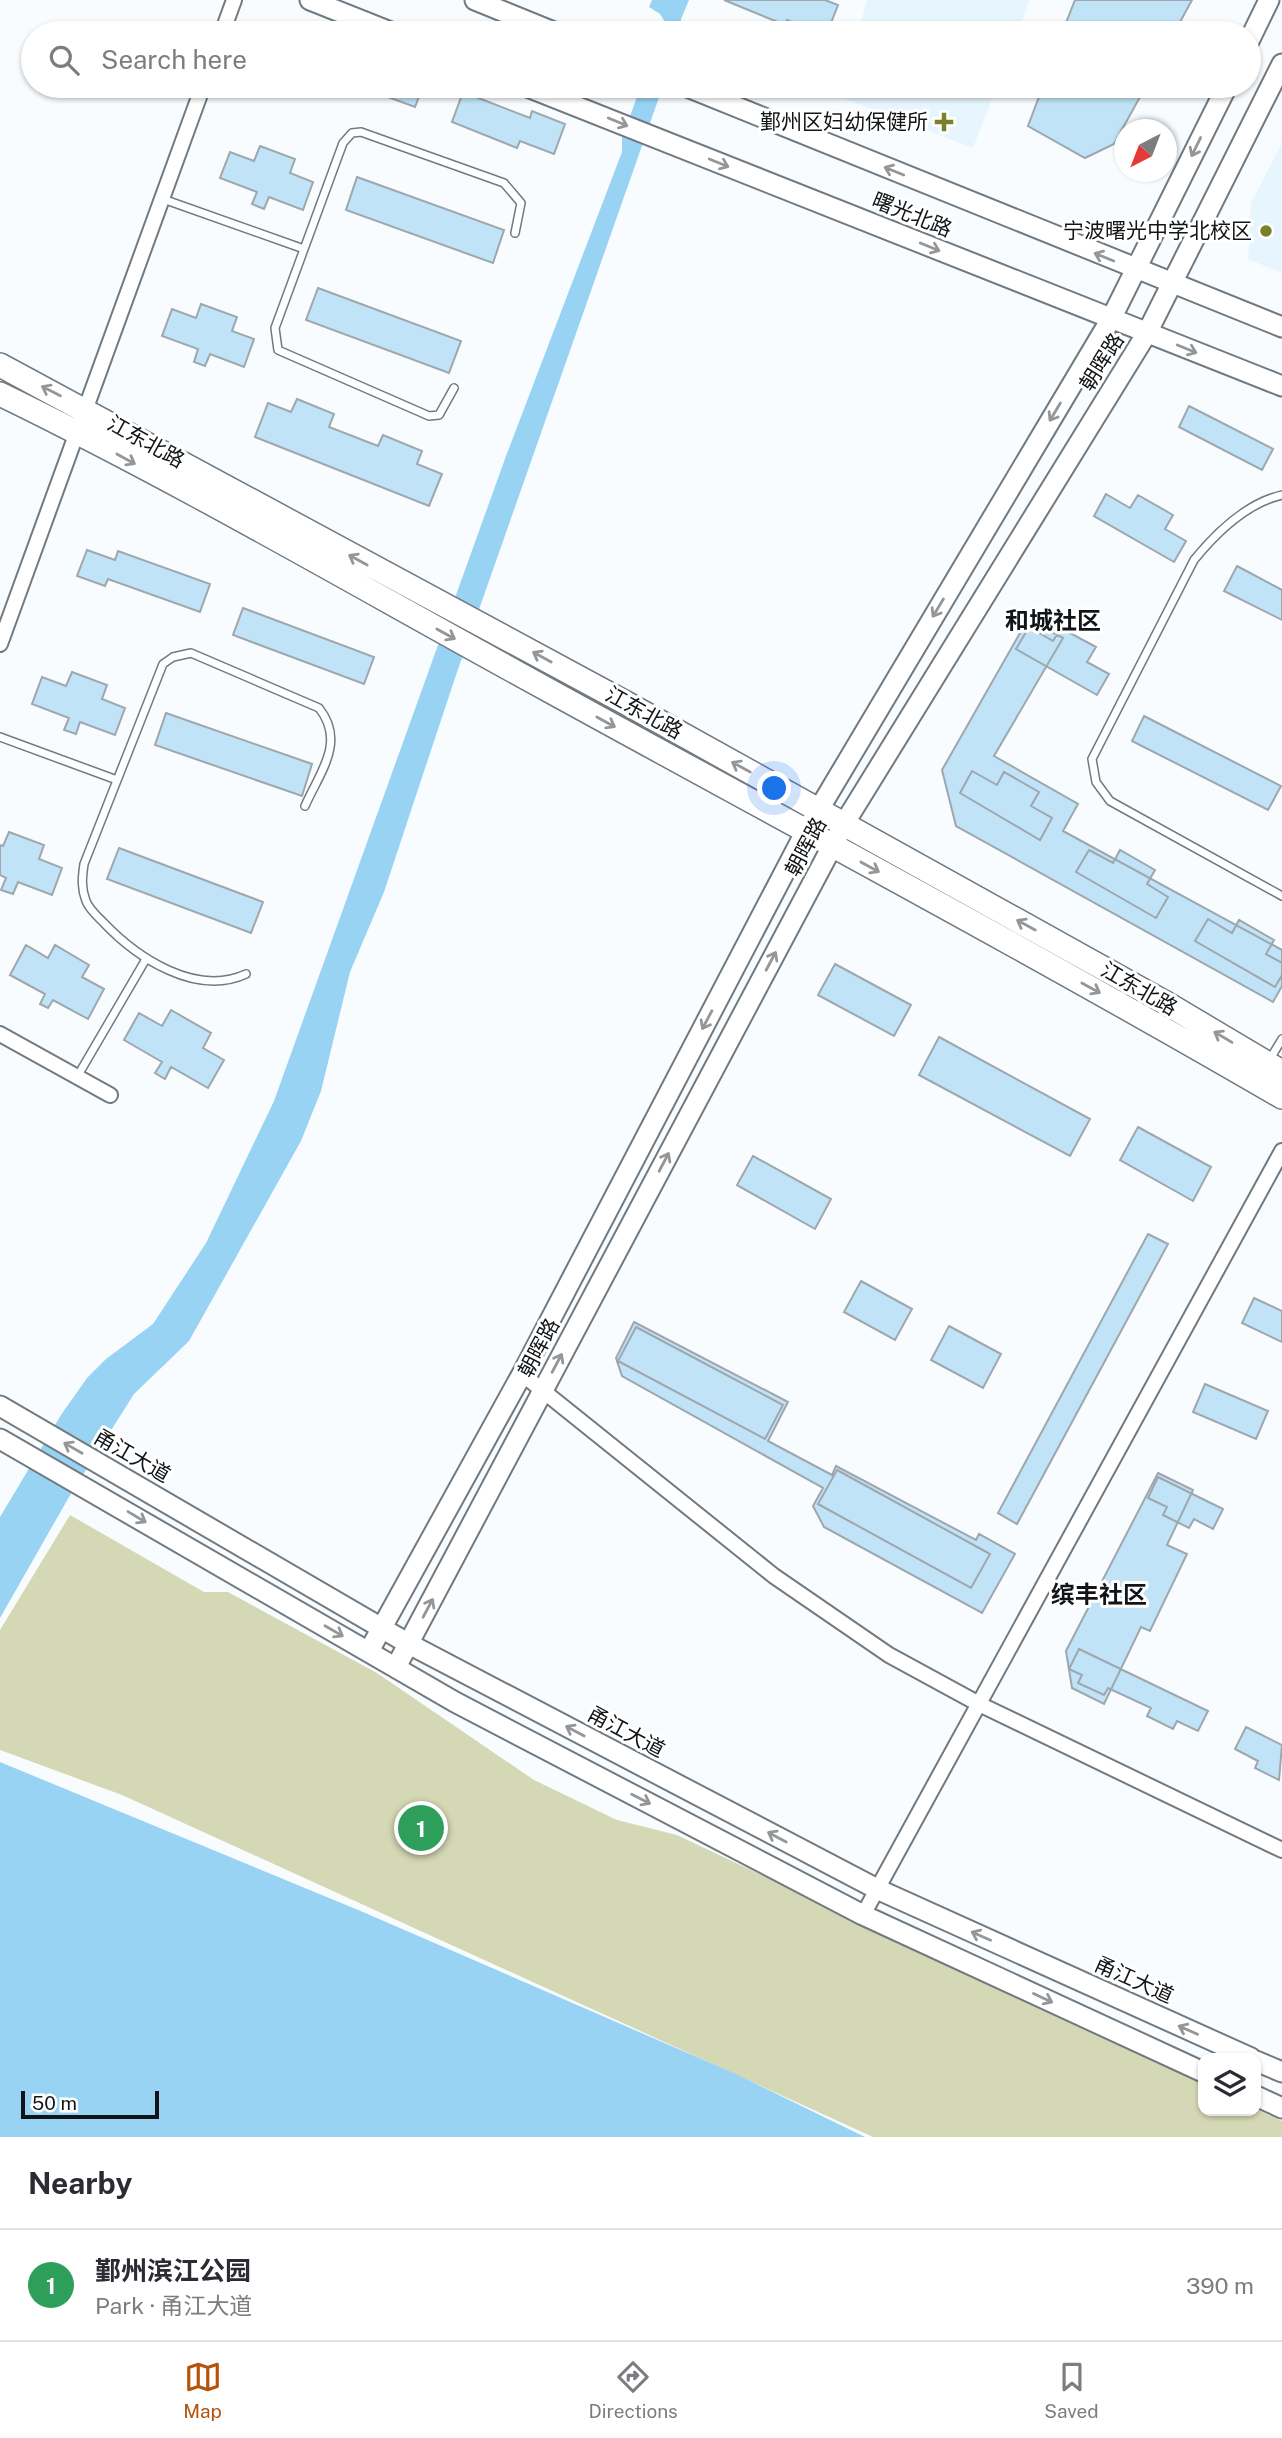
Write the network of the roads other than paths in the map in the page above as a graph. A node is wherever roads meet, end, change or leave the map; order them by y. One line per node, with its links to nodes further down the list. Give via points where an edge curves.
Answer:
1 (234, 0): 5 (street)
2 (310, 0): 6 (main road)
3 (475, 0): 7 (main road)
4 (1269, 0): 8 (main road)
5 (226, 21)
6 (363, 21)
7 (527, 21)
8 (1259, 21)
9 (1282, 64): 18 (main road, 朝晖路)
10 (199, 98): 14 (street)
11 (557, 98): 19 (main road, 曙光北路, one-way to 19)
12 (714, 98): 17 (main road, 曙光北路, one-way to 12)
13 (1221, 98): 17 (main road, 朝晖路, one-way to 17)
14 (163, 199): 16 (lane); 26 (street)
15 (515, 233): 16 (lane, via 521,203 504,183 361,132 352,133 343,143)
16 (304, 249): 24 (lane, via 275,328 278,350 429,416 439,415)
17 (1135, 270): 18 (main road, 曙光北路); 19 (main road, 朝晖路)
18 (1171, 284): 20 (main road, 曙光北路); 21 (main road, 朝晖路)
19 (1111, 319): 21 (main road, 曙光北路); 33 (main road, 朝晖路, one-way to 33)
20 (1282, 327)
21 (1147, 333): 23 (main road, 曙光北路, one-way to 23); 34 (main road, 朝晖路)
22 (0, 365): 26 (main road, 江东北路, one-way to 22)
23 (1282, 386)
24 (454, 388)
25 (0, 394): 27 (main road, 江东北路)
26 (88, 410): 27 (street); 33 (main road, 江东北路, one-way to 26)
27 (77, 432): 29 (street); 35 (main road, 江东北路, one-way to 35)
28 (1282, 495): 37 (lane, via 1242,514 1211,538 1194,560 1092,759 1096,782 1110,801)
29 (0, 644)
30 (0, 737): 31 (lane)
31 (117, 780): 32 (lane, via 163,664 191,653 309,702 330,722 333,740); 38 (lane, via 84,864 81,886 87,905)
32 (305, 806)
33 (818, 809): 34 (main road, 江东北路); 35 (main road, 朝晖路)
34 (844, 824): 36 (main road, 朝晖路); 42 (main road, 江东北路, one-way to 34)
35 (806, 831): 36 (main road, 江东北路); 47 (main road, 朝晖路, one-way to 47)
36 (832, 846): 45 (main road, 江东北路, one-way to 45); 48 (main road, 朝晖路, one-way to 36)
37 (1282, 896)
38 (146, 959): 39 (lane, via 207,982 230,982); 43 (lane)
39 (246, 974)
40 (0, 1034): 43 (street)
41 (1282, 1038): 42 (lane)
42 (1275, 1068)
43 (77, 1077): 44 (street)
44 (110, 1095)
45 (1282, 1097)
46 (1282, 1151): 55 (street)
47 (522, 1374): 48 (street); 51 (main road, 朝晖路)
48 (543, 1390): 52 (main road, 朝晖路, one-way to 48); 55 (street, via 829,1617)
49 (0, 1406): 51 (main road, 甬江大道, one-way to 49)
50 (0, 1439): 53 (main road, one-way to 53)
51 (382, 1628): 52 (main road, 甬江大道); 53 (main road, 朝晖路)
52 (409, 1644): 54 (main road, 朝晖路); 57 (main road, 甬江大道, one-way to 52)
53 (369, 1651): 54 (main road)
54 (396, 1667): 58 (main road, one-way to 58)
55 (979, 1704): 56 (street); 57 (street)
56 (1282, 1850)
57 (877, 1889): 58 (street); 59 (main road, 甬江大道, one-way to 57)
58 (863, 1915): 61 (main road, one-way to 61)
59 (1240, 2053)
60 (1261, 2063): 62 (main road)
61 (1198, 2070)
62 (1282, 2073)
63 (1261, 2098): 64 (main road)
64 (1282, 2108)

